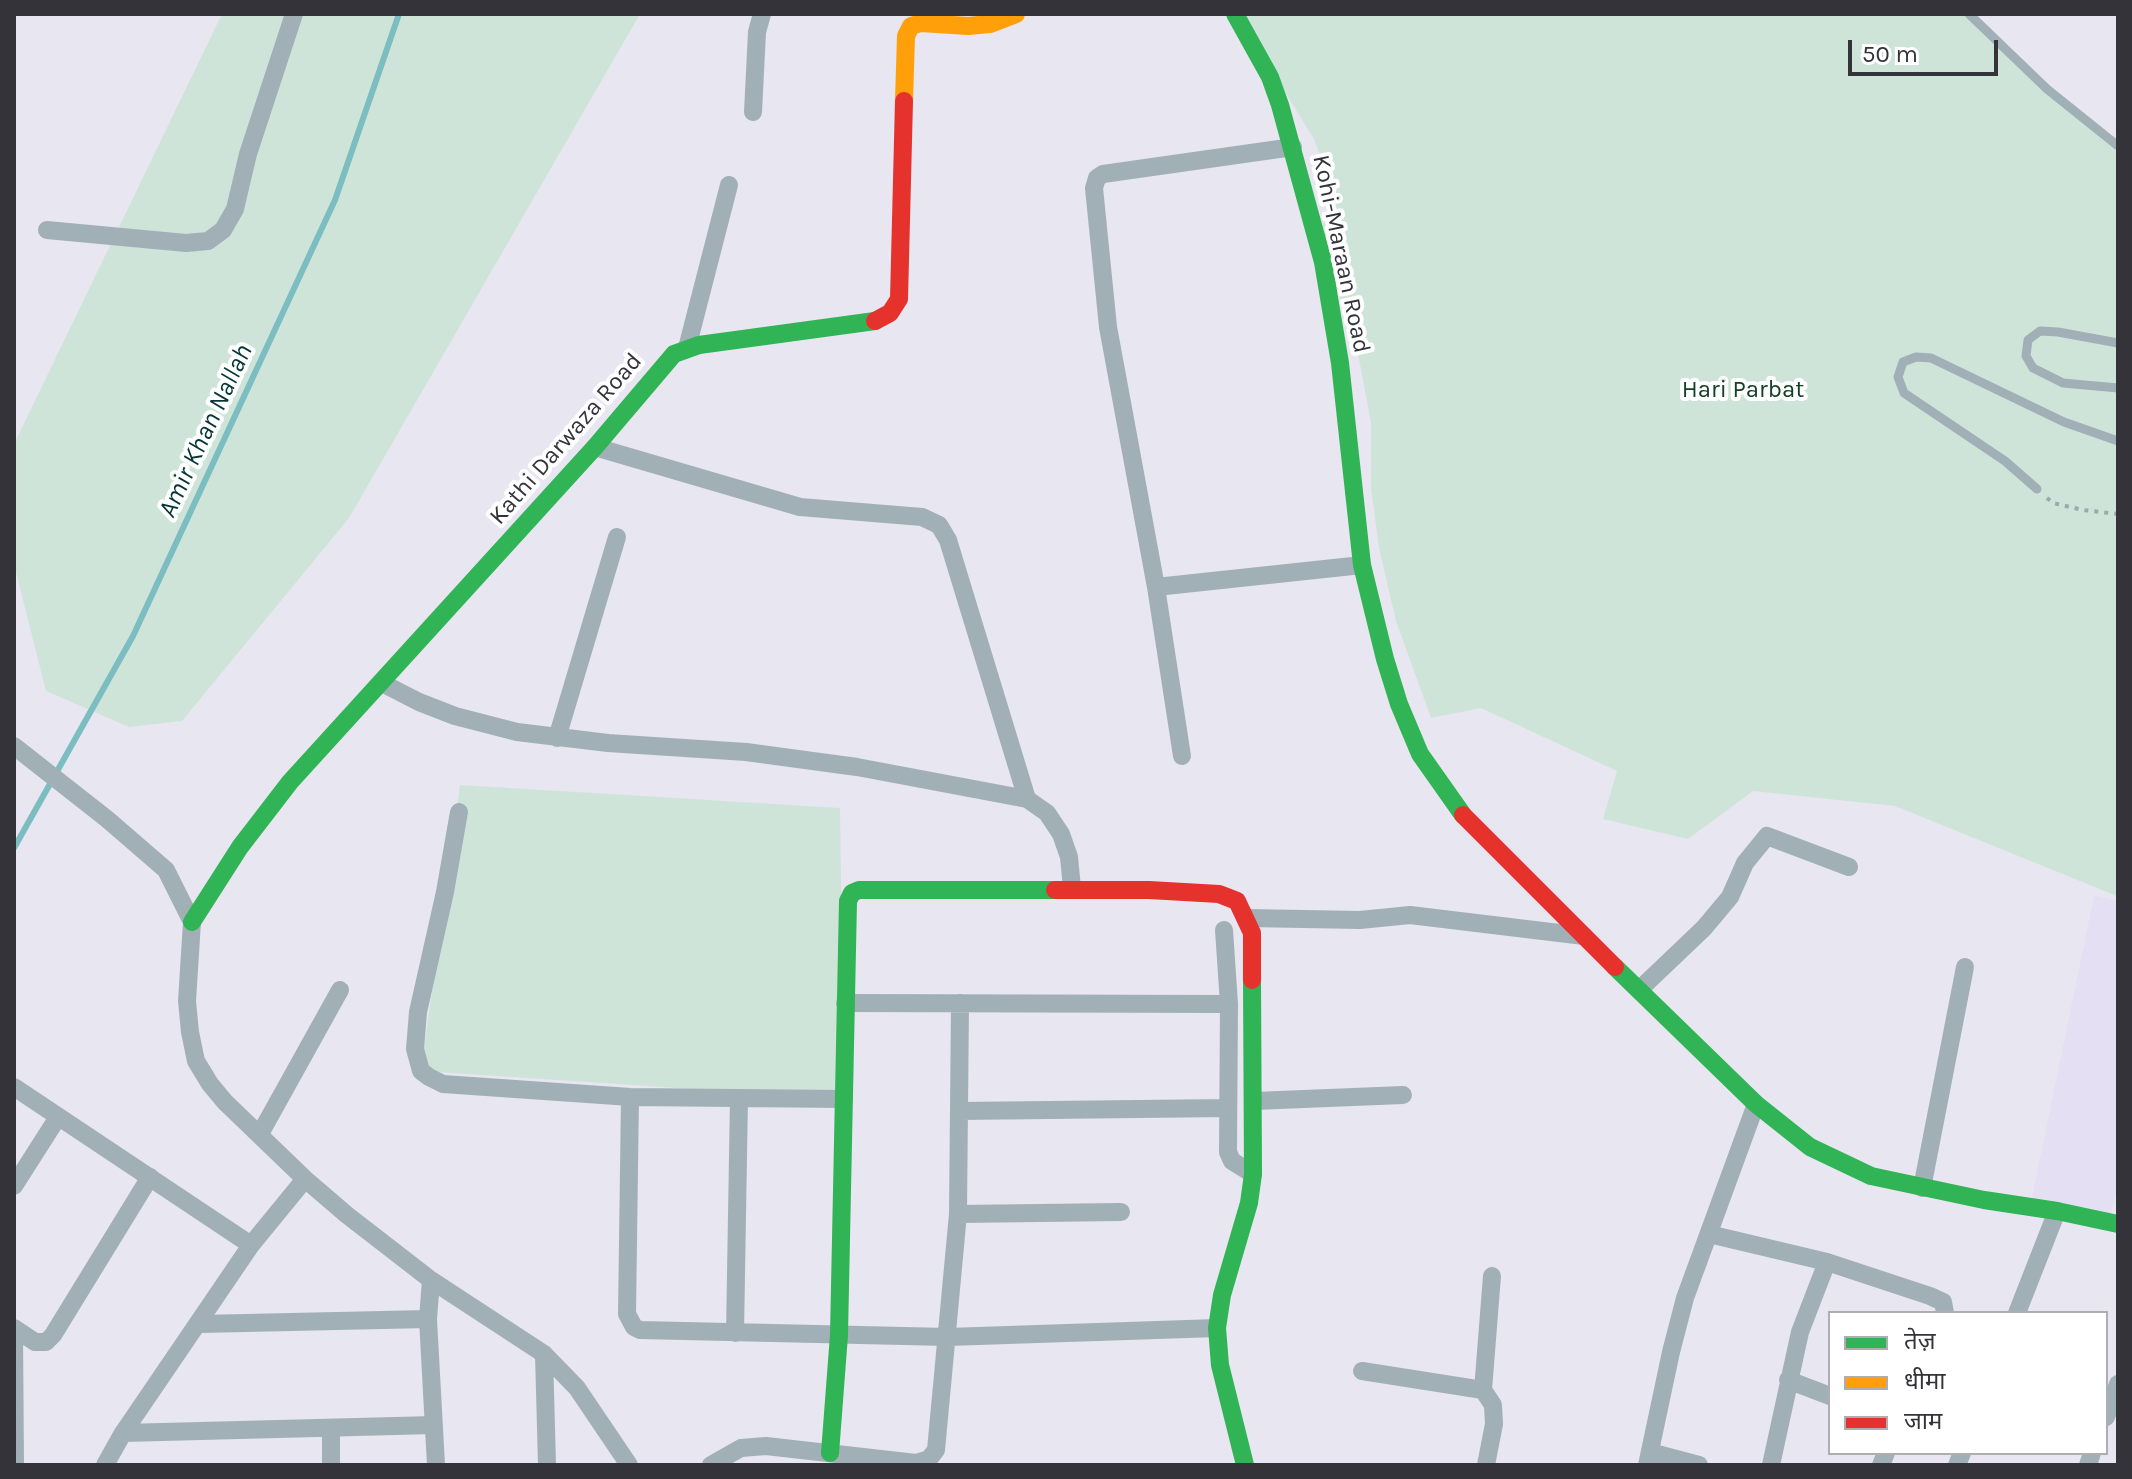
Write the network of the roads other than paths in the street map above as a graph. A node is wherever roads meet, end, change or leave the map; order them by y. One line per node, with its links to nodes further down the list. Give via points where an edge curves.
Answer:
1 (294, 14): 11 (street, via 235,209 223,230 208,241 186,243)
2 (762, 14): 7 (street)
3 (1016, 14): 6 (street, Kathi Darwaza Road, via 990,24)
4 (1235, 14): 9 (street, Kohi-Maraan Road, via 1270,77)
5 (1969, 14): 8 (lane, via 2047,89)
6 (906, 20): 13 (street, Kathi Darwaza Road, via 899,299 890,313 856,325)
7 (753, 112)
8 (2118, 146)
9 (1293, 147): 19 (street, Kohi-Maraan Road, via 1332,308); 20 (street, via 1097,178 1108,327)
10 (729, 185): 13 (street)
11 (47, 230)
12 (2118, 343): 14 (lane, via 2040,331 2028,340 2026,356 2033,368 2063,383)
13 (687, 348): 16 (street, Kathi Darwaza Road, via 660,367)
14 (2118, 388)
15 (2118, 441): 17 (lane, via 2064,422 1931,358 1903,362 1898,377 1904,393)
16 (595, 447): 21 (street, Kathi Darwaza Road); 25 (street, via 800,507 922,517 939,525)
17 (2037, 489)
18 (617, 537): 22 (street)
19 (1362, 565): 20 (street); 32 (street, Kohi-Maraan Road, via 1385,659 1420,754 1456,808)
20 (1156, 587): 24 (street)
21 (382, 683): 22 (street, via 455,716); 30 (street, Kathi Darwaza Road, via 290,782)
22 (557, 738): 25 (street, via 762,754)
23 (14, 746): 30 (street, via 166,870)
24 (1182, 756)
25 (1027, 799): 28 (street, via 1047,813 1061,834)
26 (459, 812): 41 (street, via 418,1012 415,1049 421,1071 443,1084)
27 (1849, 867): 35 (street, via 1767,836 1745,863 1730,897)
28 (1072, 888): 29 (street, via 1219,894 1237,901); 36 (street, via 852,893)
29 (1246, 918): 32 (street, via 1360,920 1410,915); 44 (street, via 1252,933)
30 (192, 922): 49 (street, via 187,1001 196,1061 225,1102)
31 (1224, 930): 38 (street)
32 (1586, 936): 35 (street, Kohi-Maraan Road)
33 (1965, 967): 54 (street)
34 (340, 990): 49 (street)
35 (1639, 990): 45 (street, Kohi-Maraan Road)
36 (845, 1003): 37 (street); 43 (street)
37 (960, 1003): 38 (street); 47 (street)
38 (1229, 1004): 46 (street)
39 (14, 1087): 48 (street)
40 (1403, 1095): 44 (street)
41 (630, 1097): 42 (street); 70 (street, via 629,1322 640,1330)
42 (739, 1098): 43 (street); 70 (street)
43 (844, 1099): 71 (street)
44 (1254, 1101): 50 (street)
45 (1756, 1104): 54 (street, Kohi-Maraan Road, via 1810,1147 1871,1176); 59 (street)
46 (1228, 1108): 47 (street); 50 (street, via 1230,1158)
47 (960, 1111): 57 (street)
48 (58, 1117): 51 (street); 53 (street)
49 (260, 1134): 52 (street)
50 (1253, 1174): 69 (street)
51 (150, 1177): 60 (street); 68 (street, via 53,1335 35,1342)
52 (305, 1179): 60 (street); 63 (street)
53 (14, 1186)
54 (1922, 1188): 55 (street, Kohi-Maraan Road)
55 (2057, 1211): 58 (street, Kohi-Maraan Road); 65 (street)
56 (1121, 1212): 57 (street)
57 (958, 1214): 72 (street)
58 (2117, 1221)
59 (1709, 1234): 61 (street); 85 (street, via 1674,1338)
60 (251, 1245): 67 (street)
61 (1827, 1262): 64 (street, via 1930,1296 1943,1302); 75 (street)
62 (1492, 1276): 77 (street)
63 (431, 1280): 66 (street); 73 (street)
64 (1945, 1311)
65 (2018, 1311)
66 (428, 1319): 67 (street); 80 (street)
67 (200, 1324): 82 (street)
68 (14, 1328): 86 (street)
69 (1217, 1328): 72 (street); 94 (street, via 1220,1365)
70 (735, 1333): 71 (street)
71 (839, 1335): 72 (street); 84 (street)
72 (948, 1337): 84 (street, via 936,1450 929,1459 900,1463)
73 (544, 1354): 90 (street); 91 (street, via 577,1388)
74 (1362, 1371): 77 (street)
75 (1788, 1380): 78 (street); 97 (street)
76 (2118, 1385): 79 (street)
77 (1483, 1390): 95 (street, via 1493,1405 1494,1424)
78 (1828, 1395)
79 (2108, 1412)
80 (434, 1425): 81 (street); 89 (street)
81 (331, 1429): 82 (street); 88 (street)
82 (123, 1433): 87 (street)
83 (741, 1448): 84 (street); 92 (street); 93 (street)
84 (830, 1453)
85 (1648, 1459): 96 (street)
86 (15, 1465)
87 (105, 1465)
88 (331, 1465)
89 (436, 1465)
90 (547, 1465)
91 (629, 1465)
92 (711, 1465)
93 (754, 1465)
94 (1245, 1465)
95 (1486, 1465)
96 (1699, 1465)
97 (1771, 1465)

